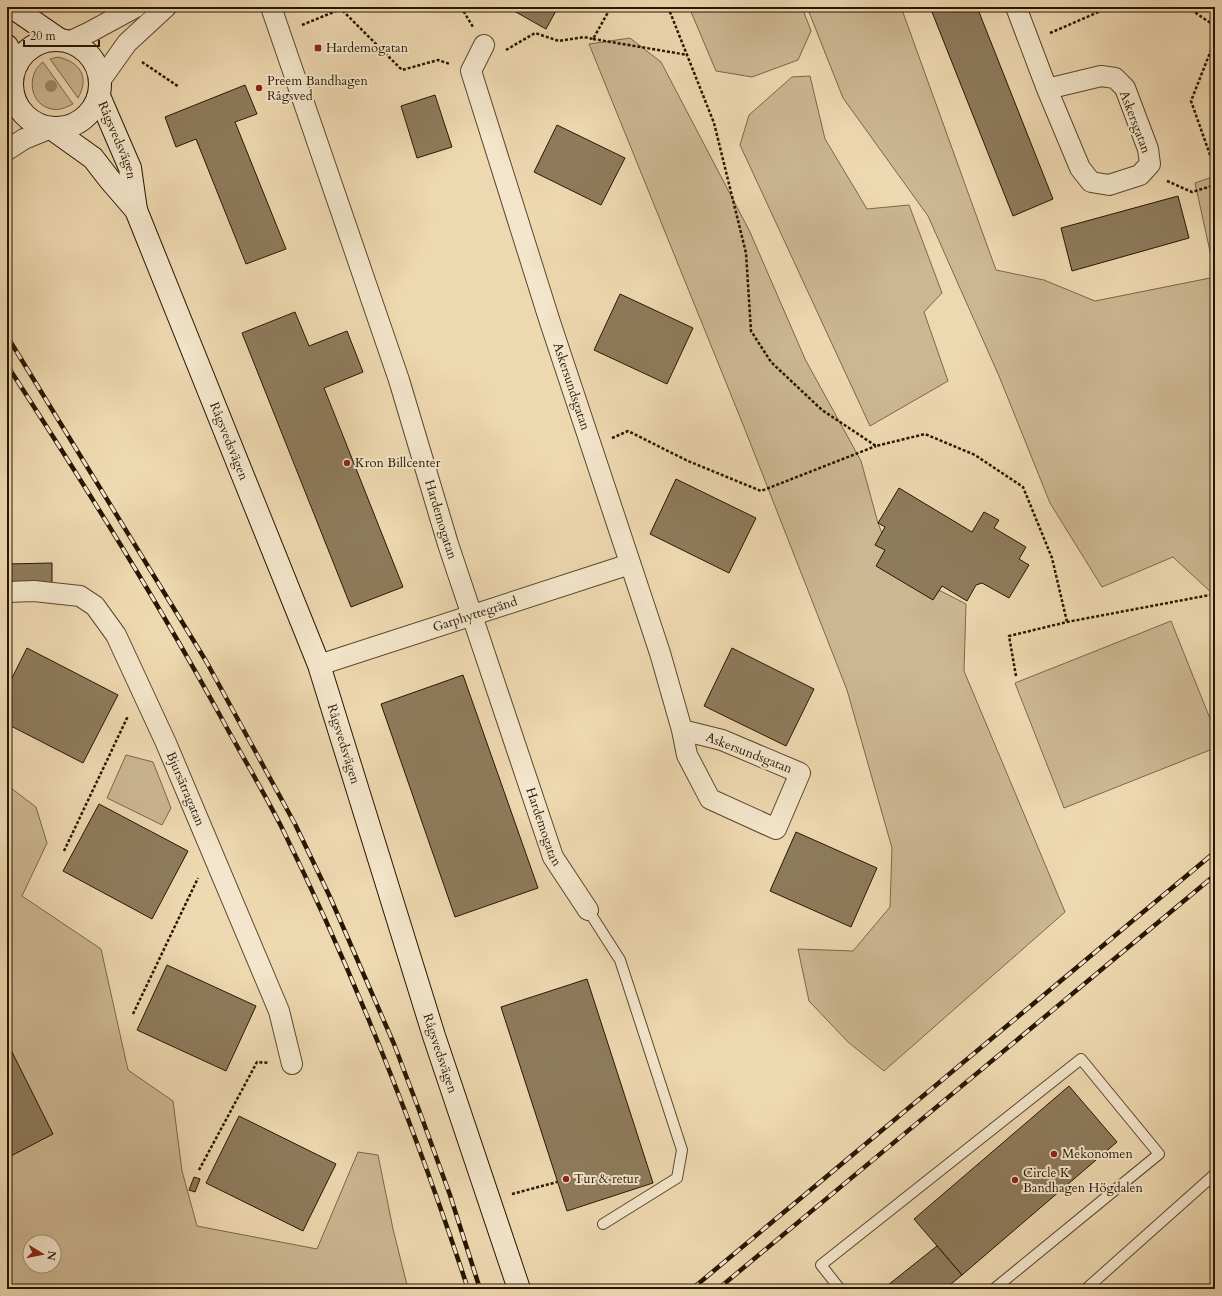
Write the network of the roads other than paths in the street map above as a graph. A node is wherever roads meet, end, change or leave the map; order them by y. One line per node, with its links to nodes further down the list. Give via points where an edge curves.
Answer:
1 (12, 7): 6 (street)
2 (136, 7): 6 (street, via 90,32)
3 (166, 7): 9 (street, via 127,43)
4 (271, 7): 17 (street, Hardemogatan, via 399,380)
5 (1016, 7): 10 (street, Askersgatan)
6 (64, 41): 8 (street, via 43,42 28,51); 9 (street, via 81,48 91,57 97,68)
7 (484, 44): 15 (street, Askersundsgatan, via 471,71)
8 (12, 55): 11 (street, via 13,79)
9 (99, 89): 12 (street, via 92,110 80,121 66,127); 14 (street, Rågsvedsvägen, via 130,168)
10 (1048, 89): 10 (street, Askersgatan, via 1080,168 1092,182 1109,185 1140,175 1150,164 1148,149 1125,88 1114,78 1101,76)
11 (10, 99): 12 (street, via 27,117)
12 (51, 128): 13 (street); 14 (street, Rågsvedsvägen, via 94,158)
13 (7, 150)
14 (136, 210): 18 (street, Rågsvedsvägen)
15 (630, 564): 17 (street, Garphyttegränd); 19 (street, Askersundsgatan, via 660,653)
16 (7, 592): 21 (street, Bjursätragatan, via 34,591 80,596 95,606 116,636 166,744 279,1011)
17 (471, 615): 18 (street, Garphyttegränd); 20 (street, Hardemogatan, via 553,857)
18 (319, 665): 24 (street, Rågsvedsvägen, via 434,1036)
19 (682, 730): 19 (street, Askersundsgatan, via 688,755 710,799 776,829 800,773 722,740)
20 (588, 910): 23 (lane, via 620,960 682,1150 677,1178)
21 (292, 1064)
22 (1215, 1174): 27 (lane)
23 (602, 1224)
24 (519, 1289)
25 (840, 1289): 26 (lane, via 821,1265 1081,1060 1159,1154)
26 (994, 1289)
27 (1086, 1289)

